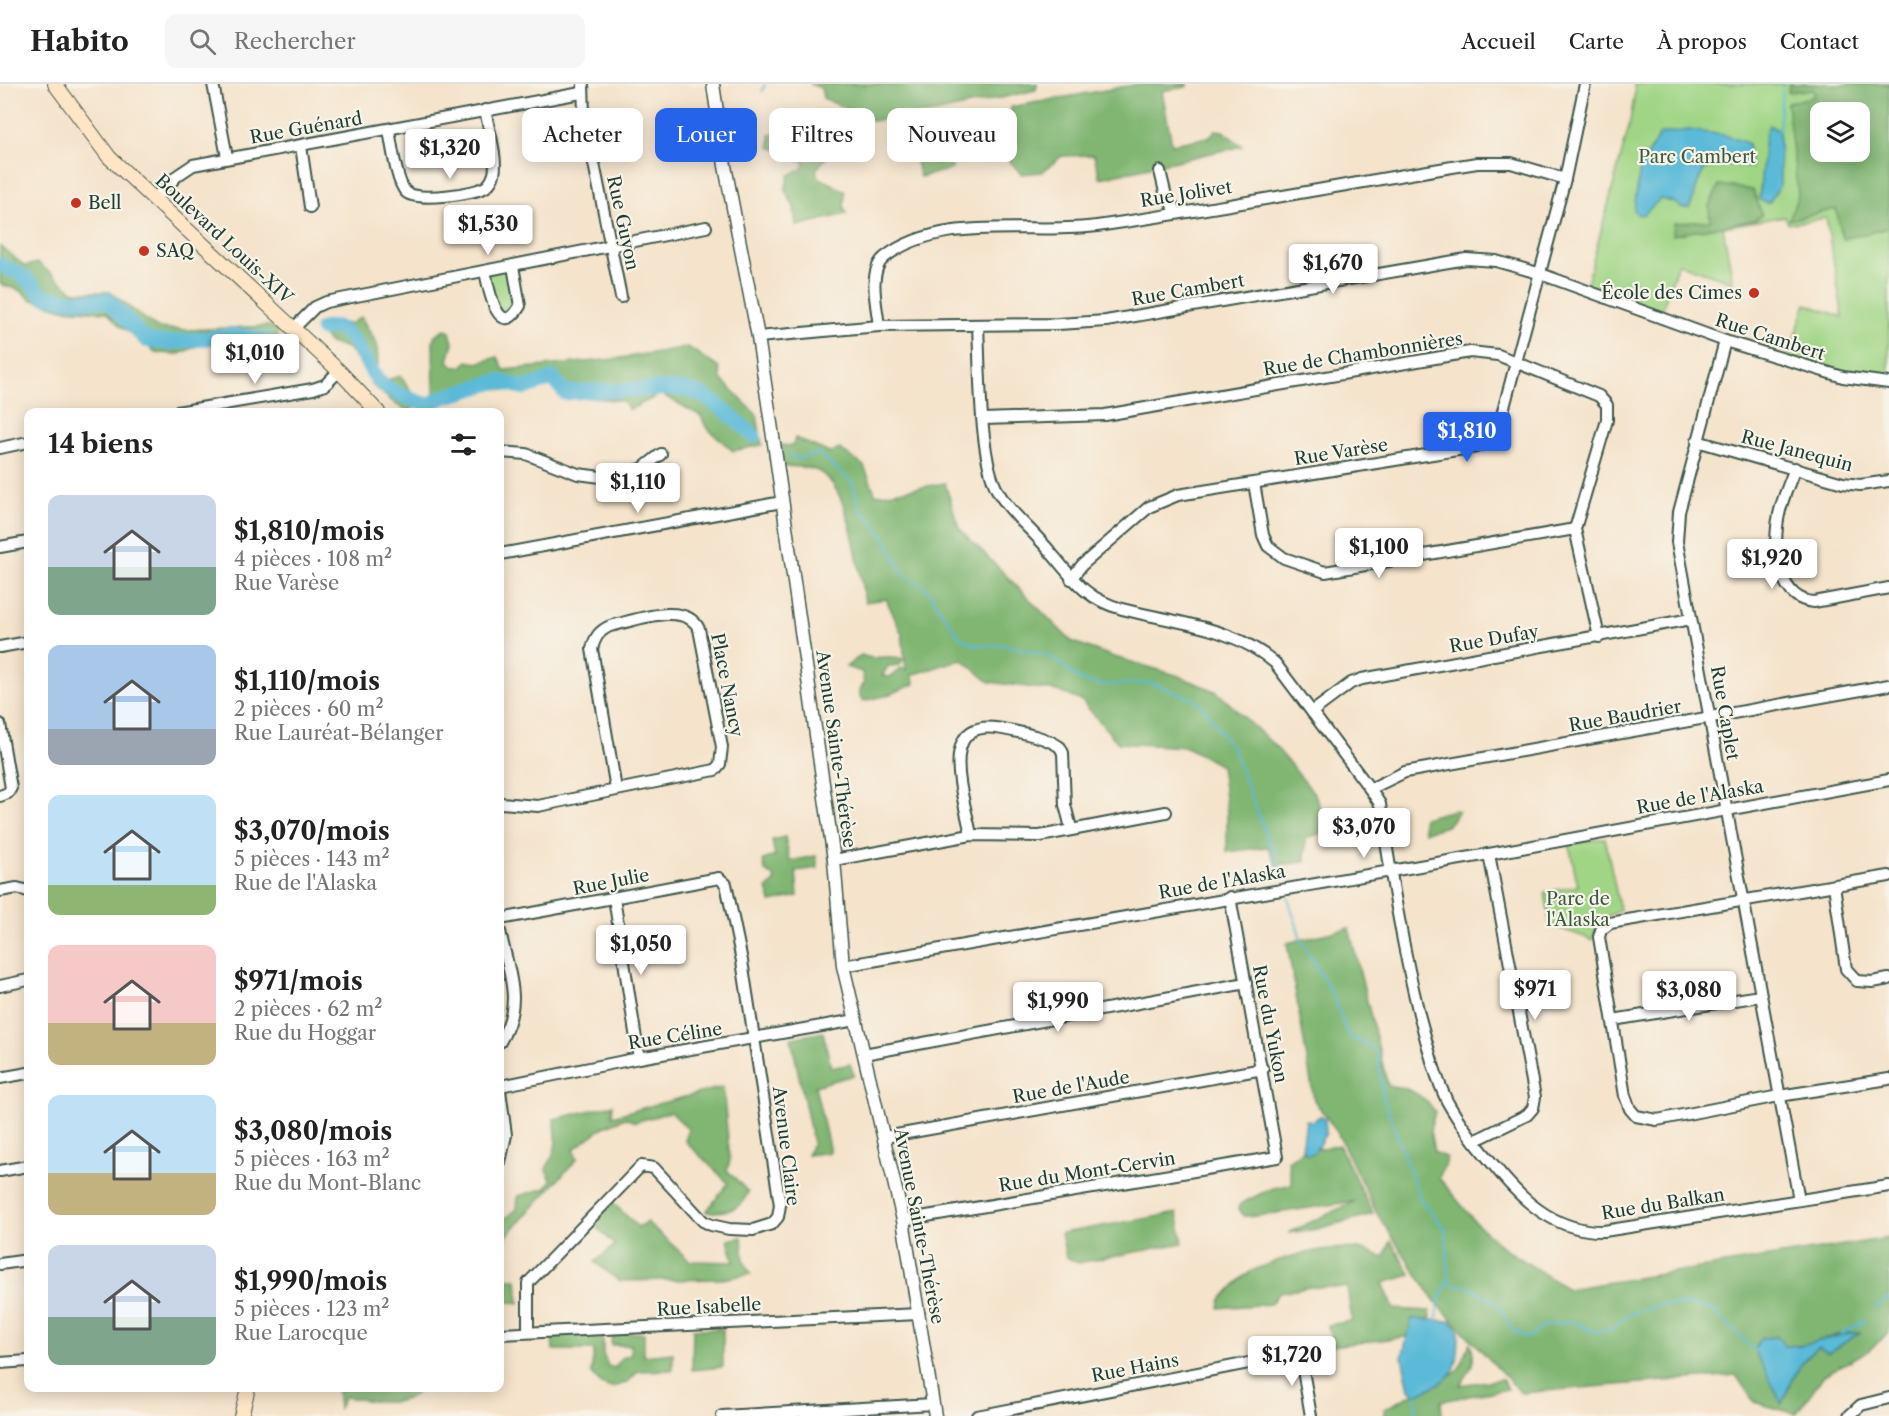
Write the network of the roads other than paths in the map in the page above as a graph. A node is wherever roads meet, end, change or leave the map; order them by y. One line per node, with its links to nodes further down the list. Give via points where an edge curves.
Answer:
1 (55, 84): 12 (main road, Boulevard Louis-XIV, via 109,157)
2 (213, 84): 9 (street)
3 (713, 84): 24 (street, Avenue Sainte-Thérèse)
4 (1585, 84): 11 (street, Rue Varèse)
5 (582, 88): 6 (street, Rue Guénard); 16 (street, Rue Guyon)
6 (485, 110): 7 (street, Rue Guénard); 7 (street, via 495,167 486,187 477,190 426,198 406,192)
7 (389, 130): 8 (street, Rue Guénard)
8 (301, 146): 9 (street, Rue Guénard); 13 (street)
9 (227, 157): 12 (street, Rue Guénard, via 193,165)
10 (1160, 171): 14 (street, via 1166,196)
11 (1565, 179): 14 (street, Rue Jolivet, via 1511,163 1477,163); 19 (street, Rue Varèse)
12 (154, 199): 23 (main road, Boulevard Louis-XIV)
13 (310, 207)
14 (1177, 212): 22 (street, Rue Jolivet, via 1095,226 946,231 932,235 883,259 876,272)
15 (705, 227): 16 (street)
16 (611, 245): 17 (street); 20 (street, Rue Guyon)
17 (513, 266): 18 (street); 18 (street, via 520,306 508,317 495,310)
18 (485, 271): 23 (street, via 326,302 315,307)
19 (1538, 273): 21 (street, Rue Cambert, via 1496,261 1466,259 1106,321); 25 (street, Rue Cambert); 26 (street, Rue Varèse)
20 (621, 297)
21 (978, 325): 22 (street, Rue Cambert); 31 (street, Rue du Balkan)
22 (879, 326): 24 (street, Rue Cambert)
23 (294, 328): 27 (main road, Boulevard Louis-XIV)
24 (758, 337): 40 (street, Avenue Sainte-Thérèse)
25 (1725, 341): 28 (street, Rue Cambert, via 1843,378); 32 (street, Rue Caplet)
26 (1514, 362): 31 (street, Rue de Chambonnières, via 1470,352 1105,415); 39 (street, Rue Varèse, via 1496,437 1488,443); 41 (street, Rue de Chambonnières, via 1599,396 1607,405 1607,420)
27 (339, 371): 29 (street, via 326,385 313,389); 30 (main road, Boulevard Louis-XIV)
28 (1889, 383)
29 (201, 408)
30 (374, 408)
31 (983, 419): 45 (street, Rue du Balkan, via 990,473 997,489)
32 (1697, 441): 37 (street, Rue Janequin); 47 (street, Rue Caplet, via 1679,512 1677,542)
33 (24, 443): 34 (street)
34 (0, 448)
35 (504, 453): 36 (street, via 526,454 578,474 601,477 642,470)
36 (661, 454)
37 (1795, 468): 38 (street, Rue Janequin, via 1843,483); 46 (street, via 1777,525 1785,586 1805,602)
38 (1889, 481)
39 (1254, 483): 41 (street, via 1268,546 1284,558 1325,573); 45 (street, Rue Varèse, via 1161,500 1082,565)
40 (782, 502): 44 (street); 66 (street, Avenue Sainte-Thérèse)
41 (1575, 529): 48 (street, Rue de Chambonnières)
42 (24, 543): 43 (street)
43 (0, 547)
44 (504, 553)
45 (1071, 579): 52 (street, Rue du Balkan, via 1106,604 1219,632 1261,650)
46 (1889, 588)
47 (1691, 619): 48 (street, Rue Dufay); 53 (street, Rue Caplet)
48 (1599, 637): 52 (street, Rue Dufay, via 1362,679)
49 (24, 643): 50 (street)
50 (0, 647)
51 (1889, 685): 53 (street, Rue Baudrier)
52 (1312, 712): 58 (street, Rue du Balkan)
53 (1709, 718): 58 (street, Rue Baudrier, via 1406,772); 61 (street, Rue Caplet)
54 (0, 724): 55 (street)
55 (2, 740): 59 (street, via 11,788)
56 (1889, 780): 61 (street, Rue de l'Alaska)
57 (616, 789): 57 (street, Place Nancy, via 708,772 720,764 722,747 702,641 696,622 690,618 671,614 610,626 602,629 594,641 592,648); 60 (street, Place Nancy, via 538,806)
58 (1370, 789): 67 (street, Rue du Balkan, via 1380,804)
59 (0, 796)
60 (504, 803)
61 (1725, 809): 65 (street, Rue de l'Alaska); 75 (street, Rue Caplet)
62 (1166, 812): 63 (street)
63 (1071, 828): 64 (street, via 1040,836); 64 (street, via 1060,747 1025,733 979,727 963,737 957,754)
64 (971, 835): 66 (street)
65 (1489, 854): 67 (street, Rue de l'Alaska); 98 (street, via 1535,1097 1527,1115)
66 (834, 860): 78 (street, Avenue Sainte-Thérèse)
67 (1390, 869): 73 (street, Rue de l'Alaska); 98 (street, Rue du Balkan, via 1410,977 1437,1078)
68 (1889, 876): 70 (street)
69 (726, 884): 74 (street, Rue Julie, via 719,878); 87 (street, Avenue Claire)
70 (1834, 885): 75 (street); 79 (street, via 1846,969 1857,981)
71 (24, 890): 72 (street)
72 (0, 891)
73 (1230, 897): 78 (street, Rue de l'Alaska); 81 (street, Rue du Yukon)
74 (614, 898): 76 (street, Rue Julie); 89 (street)
75 (1742, 899): 83 (street, Rue Caplet); 85 (street, via 1610,923 1601,930 1600,949)
76 (504, 918)
77 (504, 952): 86 (street, via 514,1006)
78 (843, 966): 84 (street, Avenue Sainte-Thérèse)
79 (1889, 979)
80 (24, 981): 82 (street)
81 (1246, 983): 88 (street); 90 (street, Rue du Yukon)
82 (0, 986)
83 (1760, 996): 85 (street); 95 (street, Rue Caplet)
84 (856, 1020): 87 (street, Rue Céline); 88 (street, Avenue Sainte-Thérèse)
85 (1613, 1020): 95 (street, via 1625,1096 1636,1116 1657,1120)
86 (504, 1035)
87 (754, 1040): 89 (street, Rue Céline); 109 (street, Avenue Claire, via 780,1205 778,1217 772,1224 753,1230 711,1225 654,1168 641,1166 528,1283)
88 (864, 1054): 97 (street, Avenue Sainte-Thérèse)
89 (639, 1058): 94 (street, Rue Céline)
90 (1263, 1069): 97 (street, Rue de l'Aude); 100 (street, Rue du Yukon)
91 (24, 1074): 92 (street)
92 (0, 1078)
93 (1889, 1079): 95 (street)
94 (504, 1087)
95 (1779, 1096): 104 (street, Rue Caplet)
96 (504, 1119): 99 (street)
97 (885, 1137): 105 (street, Avenue Sainte-Thérèse)
98 (1474, 1141): 104 (street, Rue du Balkan, via 1515,1191 1545,1215 1585,1232)
99 (504, 1144)
100 (1277, 1157): 105 (street, Rue du Mont-Cervin)
101 (24, 1167): 102 (street)
102 (0, 1171)
103 (1889, 1186): 104 (street, Rue du Balkan)
104 (1799, 1200)
105 (903, 1220): 108 (street, Avenue Sainte-Thérèse)
106 (24, 1261): 107 (street)
107 (0, 1264)
108 (919, 1314): 109 (street, Rue Isabelle); 115 (street, Avenue Sainte-Thérèse)
109 (528, 1332): 110 (street, Rue Isabelle)
110 (504, 1334)
111 (24, 1362): 112 (street)
112 (0, 1363)
113 (247, 1392): 116 (main road)
114 (1889, 1398): 120 (street, via 1861,1405)
115 (934, 1410): 117 (street)
116 (241, 1416)
117 (722, 1416)
118 (977, 1416): 119 (street, Rue Hains, via 1300,1353)
119 (1311, 1416)
120 (1849, 1416)

